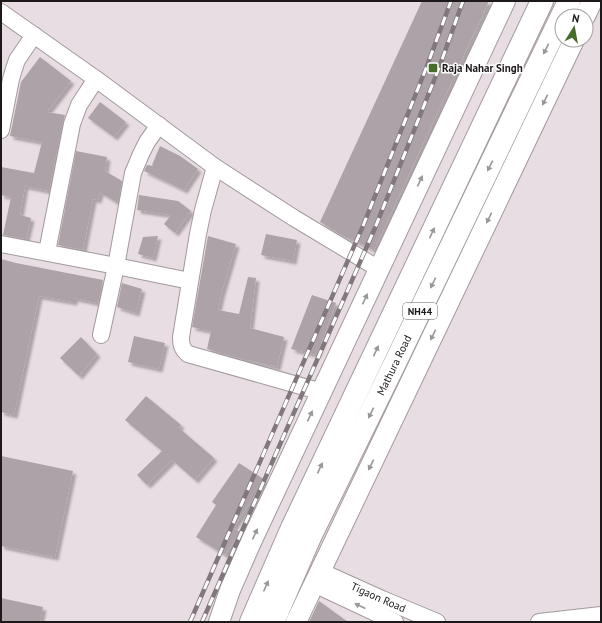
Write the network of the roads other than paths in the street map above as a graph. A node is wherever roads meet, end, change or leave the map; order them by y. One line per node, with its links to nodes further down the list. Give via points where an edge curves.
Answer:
1 (505, 1): 14 (main road, one-way to 1)
2 (542, 1): 21 (highway, Mathura Road / NH44, one-way to 2)
3 (569, 1): 22 (highway, Mathura Road / NH44, one-way to 22, via 310,538)
4 (1, 12): 5 (street)
5 (34, 36): 7 (street); 9 (street, via 17,60)
6 (570, 48): 18 (main road, one-way to 18)
7 (96, 79): 8 (street); 12 (street, via 78,105 74,118)
8 (159, 125): 10 (street); 13 (street, via 147,142 133,173)
9 (1, 130)
10 (215, 167): 14 (street); 15 (street, via 203,210)
11 (1, 244): 12 (street)
12 (47, 252): 13 (street)
13 (116, 266): 15 (street); 16 (street)
14 (379, 269): 17 (main road, one-way to 14)
15 (190, 281): 17 (street, via 181,337 181,344 188,354)
16 (101, 335)
17 (322, 392): 20 (main road, one-way to 17, via 251,542)
18 (317, 578): 23 (main road); 24 (street, Tigaon Road, one-way to 18); 25 (street, Tigaon Road)
19 (601, 615): 26 (street)
20 (219, 622)
21 (250, 622)
22 (273, 622)
23 (296, 622)
24 (396, 622)
25 (437, 622)
26 (539, 622)

